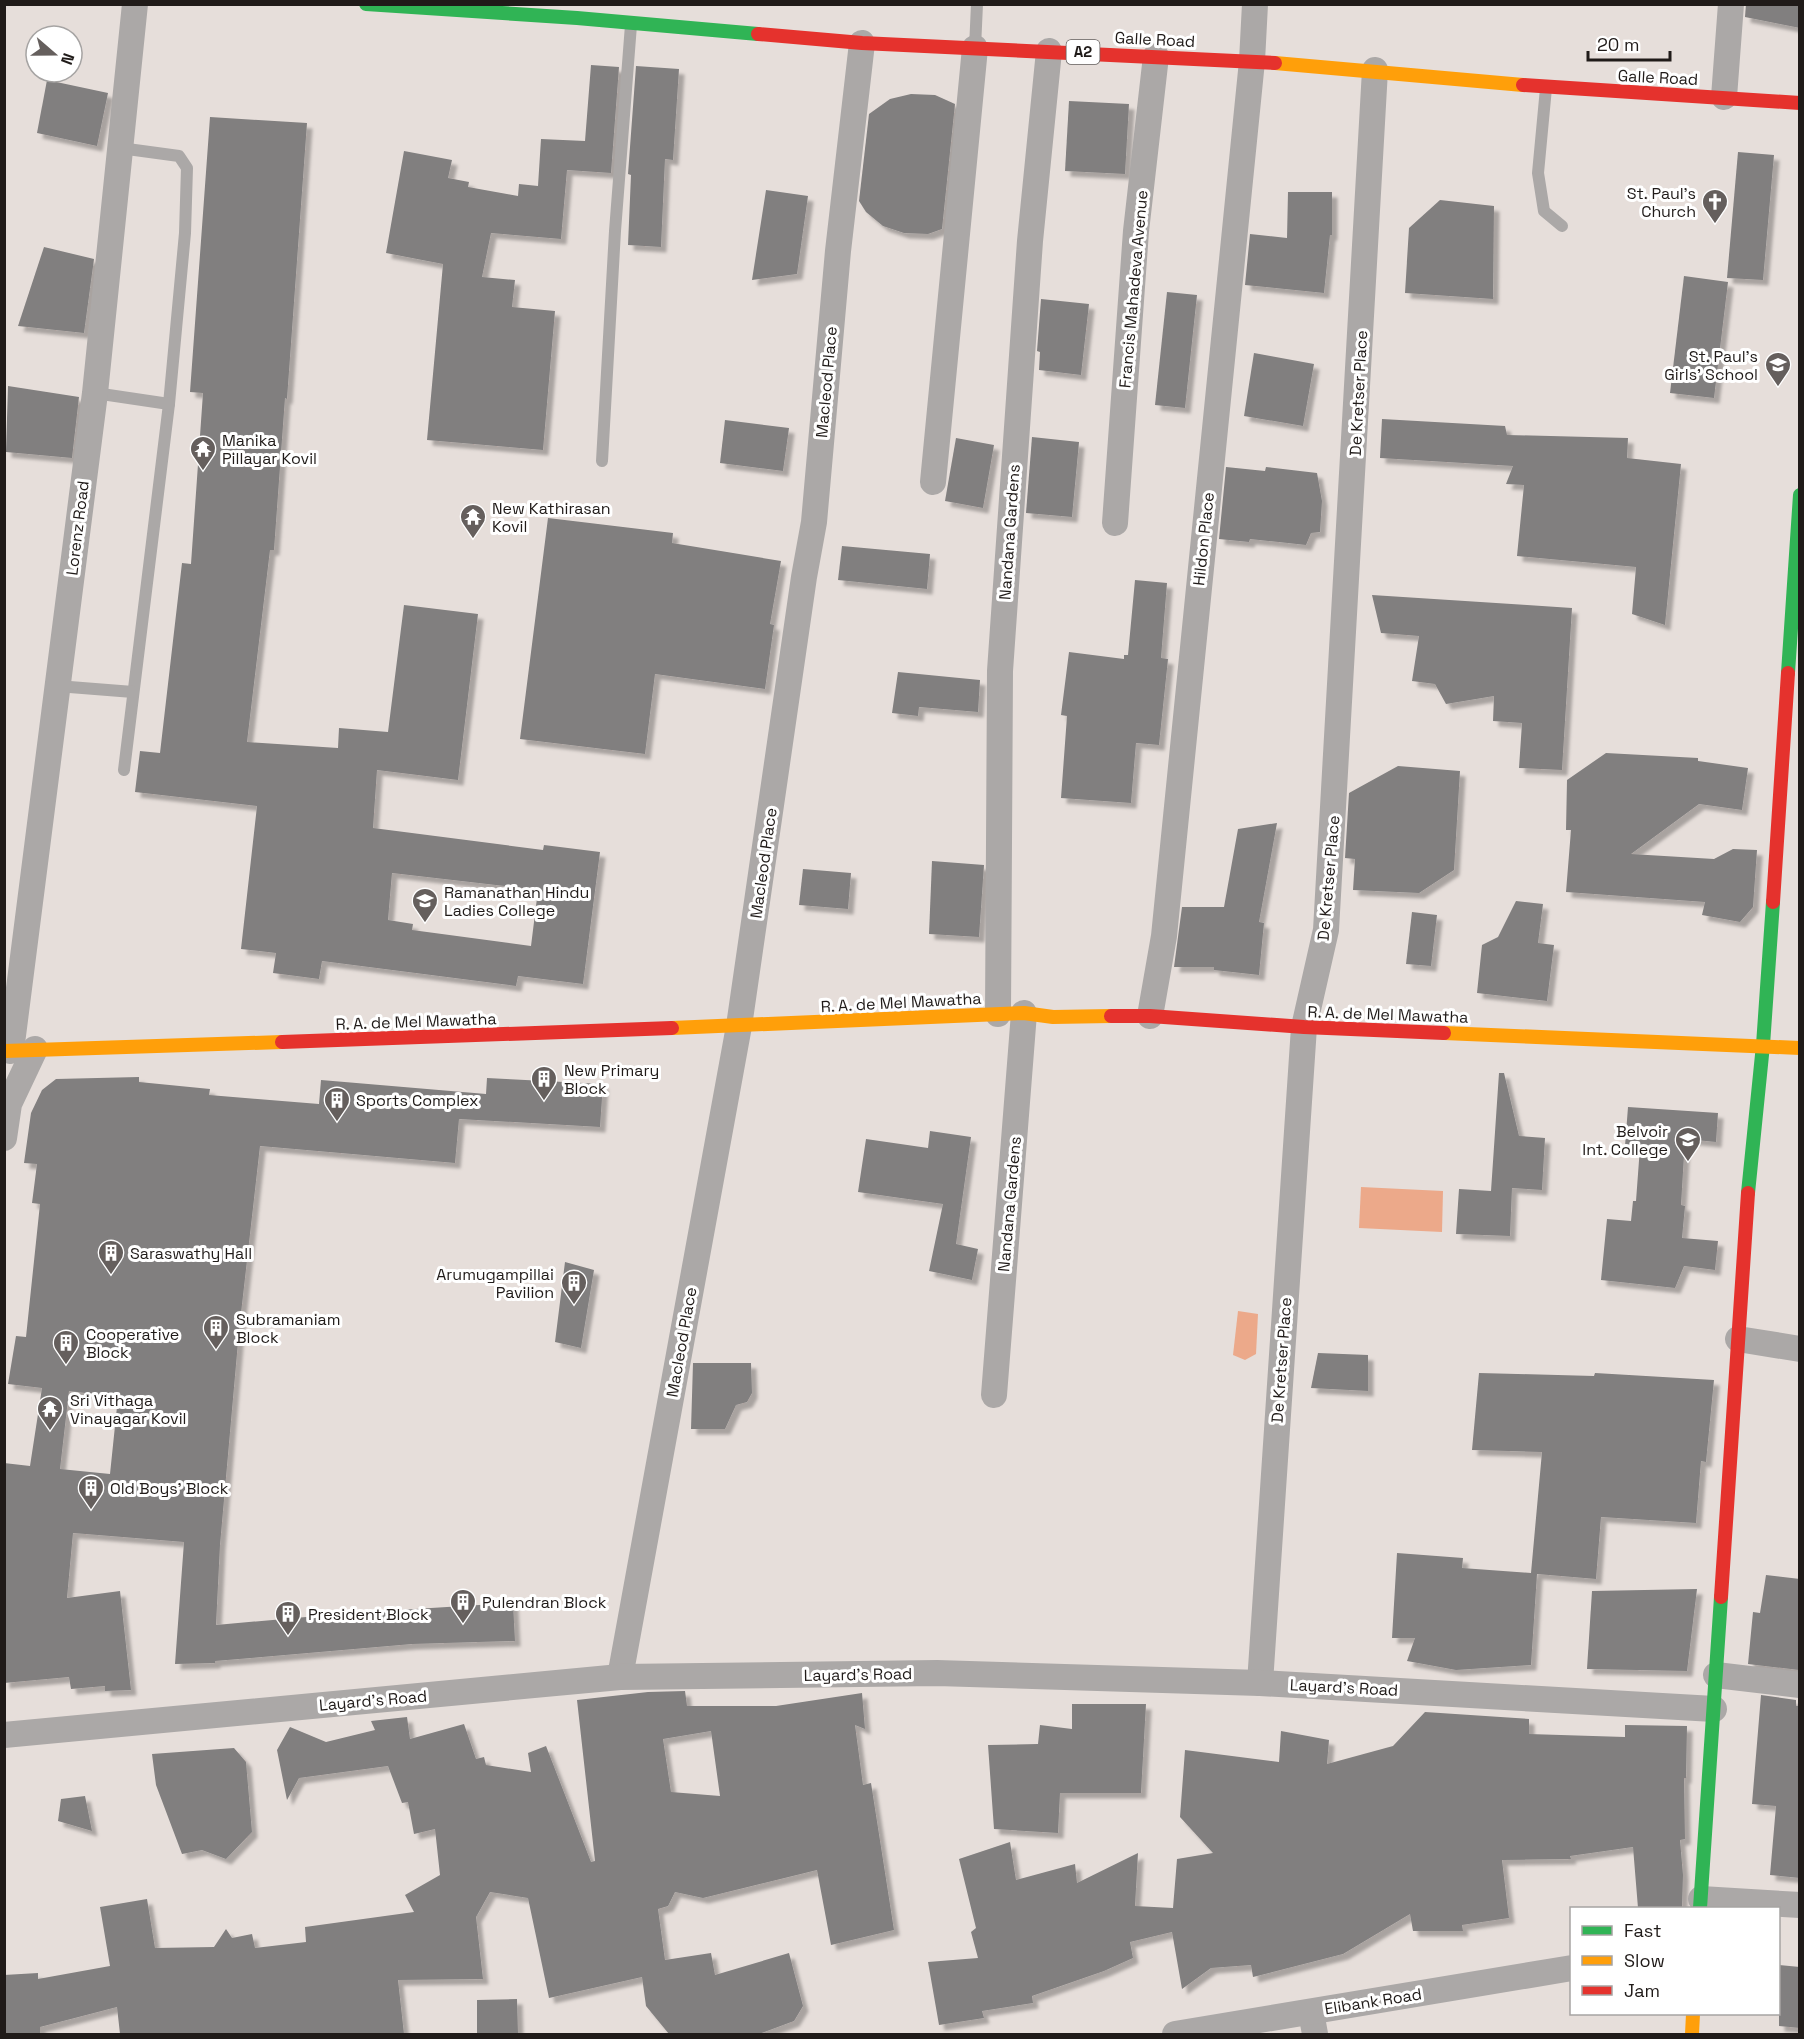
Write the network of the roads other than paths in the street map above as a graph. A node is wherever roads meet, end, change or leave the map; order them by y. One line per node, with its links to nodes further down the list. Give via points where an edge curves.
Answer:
1 (135, 4): 18 (street, Lorenz Road)
2 (366, 4): 7 (main road, Galle Road / A2)
3 (603, 4): 7 (lane)
4 (977, 4): 10 (lane)
5 (1255, 4): 13 (street, Hildon Place)
6 (1731, 4): 16 (street)
7 (602, 22): 8 (main road, Galle Road / A2)
8 (631, 24): 9 (main road, Galle Road / A2); 22 (lane)
9 (862, 43): 10 (main road, Galle Road / A2); 33 (street, Macleod Place, via 838,251 814,522)
10 (975, 48): 11 (main road, Galle Road / A2); 23 (street)
11 (1049, 51): 12 (main road, Galle Road / A2); 31 (street, Nandana Gardens, via 1030,241 1000,671)
12 (1156, 56): 13 (main road, Galle Road / A2); 25 (street, Francis Mahadeva Avenue, via 1136,231)
13 (1252, 61): 14 (main road, Galle Road / A2); 32 (street, Hildon Place, via 1164,936)
14 (1376, 70): 15 (main road, Galle Road / A2); 34 (street, De Kretser Place, via 1326,930)
15 (1546, 87): 16 (main road, Galle Road / A2); 19 (lane, via 1538,173 1544,211)
16 (1724, 97): 17 (main road, Galle Road / A2)
17 (1800, 103)
18 (120, 148): 20 (street, Lorenz Road); 21 (lane, via 179,156 188,168)
19 (1562, 226)
20 (94, 393): 21 (lane); 26 (street, Lorenz Road)
21 (169, 404): 27 (lane)
22 (602, 461)
23 (933, 482)
24 (1800, 495): 28 (main road)
25 (1116, 523)
26 (57, 686): 27 (lane); 37 (street, Lorenz Road)
27 (133, 692): 29 (lane)
28 (1791, 756): 35 (main road)
29 (124, 770)
30 (1024, 1013): 31 (main road, R. A. de Mel Mawatha); 32 (main road, R. A. de Mel Mawatha, via 1053,1017); 42 (street, Nandana Gardens)
31 (998, 1014): 33 (main road, R. A. de Mel Mawatha)
32 (1150, 1016): 34 (main road, R. A. de Mel Mawatha)
33 (739, 1026): 37 (main road, R. A. de Mel Mawatha); 44 (street, Macleod Place)
34 (1304, 1027): 35 (main road, R. A. de Mel Mawatha); 45 (street, De Kretser Place)
35 (1763, 1045): 36 (main road, R. A. de Mel Mawatha); 40 (main road)
36 (1800, 1048)
37 (17, 1050): 38 (street, Lorenz Road)
38 (7, 1100): 39 (street, Lorenz Road)
39 (4, 1138)
40 (1738, 1339): 41 (street); 43 (main road)
41 (1800, 1349)
42 (994, 1395)
43 (1716, 1675): 46 (street); 47 (main road)
44 (620, 1677): 45 (street, Layard's Road, via 937,1673); 48 (street, Layard's Road)
45 (1260, 1683): 47 (street, Layard's Road)
46 (1800, 1685)
47 (1714, 1709): 49 (main road)
48 (4, 1735)
49 (1701, 1904): 50 (street)
50 (1800, 1905)
51 (1570, 1968): 53 (street, Elibank Road)
52 (1693, 2015): 55 (main road)
53 (1313, 2023): 54 (street, Elibank Road)
54 (1175, 2034)
55 (1692, 2034)

